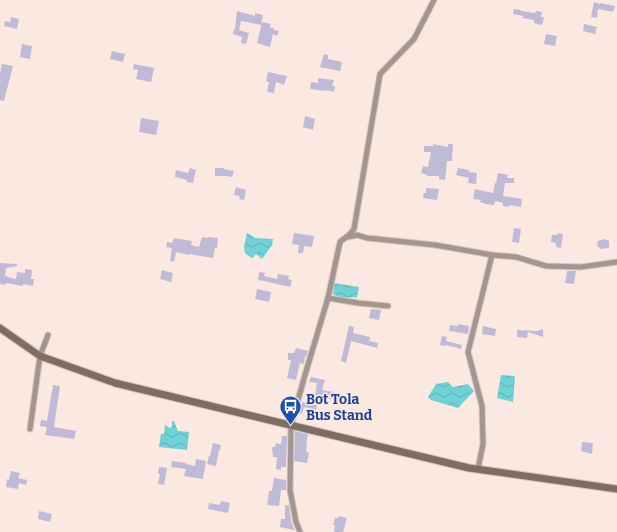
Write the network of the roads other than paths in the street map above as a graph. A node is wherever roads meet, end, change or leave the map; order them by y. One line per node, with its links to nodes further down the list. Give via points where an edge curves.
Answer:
1 (434, 0): 2 (street, via 414,39 380,74 355,225)
2 (348, 237): 3 (street, via 357,235); 5 (street, via 340,242)
3 (492, 255): 4 (street, via 516,257 546,266 581,267); 12 (street, via 468,352 482,406 483,444)
4 (617, 262)
5 (328, 298): 6 (street); 10 (street)
6 (388, 306)
7 (0, 328): 9 (main road)
8 (48, 335): 9 (street)
9 (40, 356): 10 (main road, via 115,383); 11 (street)
10 (291, 425): 12 (main road); 14 (street, via 290,490)
11 (30, 429)
12 (478, 470): 13 (main road)
13 (617, 489)
14 (300, 532)

